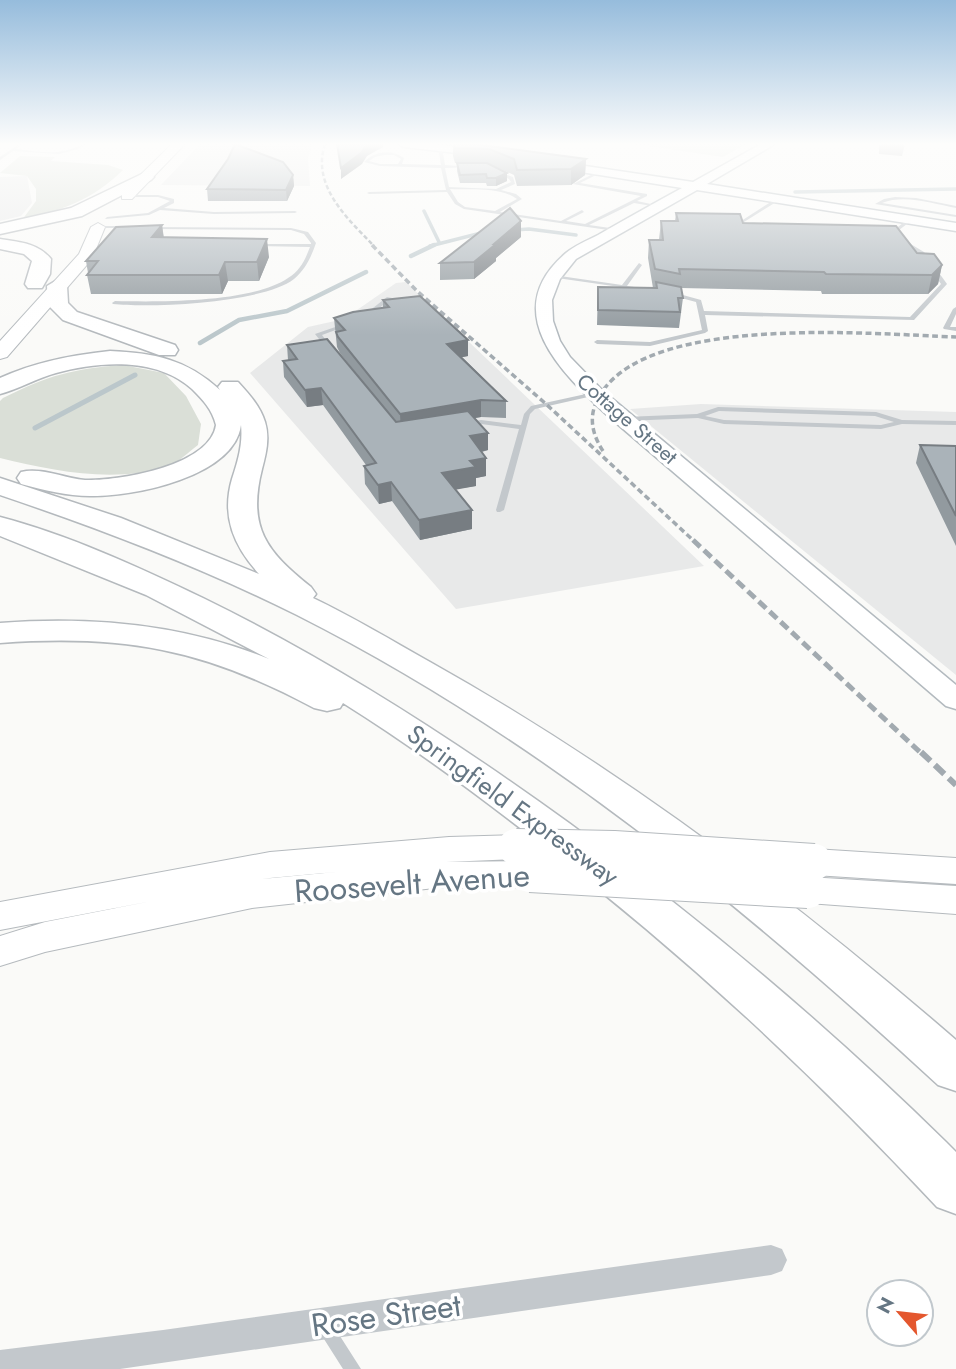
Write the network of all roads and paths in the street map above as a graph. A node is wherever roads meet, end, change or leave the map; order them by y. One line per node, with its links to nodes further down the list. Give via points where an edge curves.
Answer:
1 (84, 208): 22 (highway)
2 (116, 208): 17 (highway)
3 (464, 208): 13 (lane)
4 (504, 208): 13 (lane)
5 (621, 208): 18 (lane)
6 (655, 208): 23 (main road, Cottage Street)
7 (765, 208): 19 (lane, via 740,223)
8 (834, 208): 15 (main road)
9 (903, 208): 14 (lane)
10 (162, 209): 12 (lane); 17 (lane)
11 (582, 211): 16 (lane)
12 (295, 212)
13 (495, 213): 16 (lane)
14 (956, 216)
15 (910, 220): 20 (main road); 26 (lane, via 891,234)
16 (563, 222): 18 (lane)
17 (102, 223): 21 (lane); 32 (main road); 32 (main road, via 86,256)
18 (587, 225): 23 (lane)
19 (761, 227)
20 (956, 227)
21 (190, 228): 25 (lane); 29 (lane, via 291,229 306,233)
22 (0, 229)
23 (615, 230): 31 (main road, Cottage Street, via 571,257)
24 (883, 236): 26 (lane)
25 (184, 237)
26 (894, 238): 38 (lane, via 922,253 944,284 912,319)
27 (0, 244): 32 (highway, via 30,250 42,259 40,274)
28 (246, 245): 29 (lane)
29 (313, 246): 36 (lane, via 303,270 286,282 203,303)
30 (639, 265): 33 (lane)
31 (554, 276): 33 (lane); 44 (main road, Cottage Street, via 542,317 547,335 569,368)
32 (46, 285): 35 (main road); 41 (main road); 55 (highway, via 66,314 184,356 216,374 234,391 246,409 255,439 241,510 253,545 293,589)
33 (624, 286): 38 (lane, via 695,299)
34 (389, 298): 42 (lane, via 358,322 318,334)
35 (22, 299)
36 (115, 303)
37 (956, 309): 39 (lane, via 946,328)
38 (702, 313): 40 (lane, via 705,331 650,344)
39 (956, 329)
40 (597, 342)
41 (0, 353)
42 (334, 354)
43 (0, 387): 51 (highway, via 57,365 142,360 172,367 197,381 217,402 228,425 222,442 205,458 178,471 110,488 78,488)
44 (595, 394): 46 (main road, Cottage Street); 50 (lane, via 533,407)
45 (698, 416): 46 (lane); 47 (lane, via 724,422 881,427); 47 (lane, via 718,409 743,409 876,414)
46 (624, 419): 57 (main road, Cottage Street)
47 (902, 422): 48 (lane)
48 (956, 423)
49 (457, 426): 50 (lane, via 481,422)
50 (524, 427): 53 (lane)
51 (0, 470)
52 (0, 486): 55 (highway, via 192,557)
53 (500, 510)
54 (0, 526): 58 (highway, Springfield Expressway, via 252,633)
55 (345, 628): 65 (highway, via 501,717 647,817 783,920)
56 (0, 633): 58 (highway, via 41,629 146,636 228,656 291,682)
57 (956, 701)
58 (493, 785): 66 (highway, Springfield Expressway, via 718,962)
59 (523, 861): 61 (main road, Roosevelt Avenue, bridge); 63 (main road, Roosevelt Avenue, via 449,849 271,865); 64 (main road, Roosevelt Avenue, via 252,894 45,937)
60 (956, 871): 61 (main road, Roosevelt Avenue)
61 (811, 876): 62 (main road, Roosevelt Avenue)
62 (956, 900)
63 (0, 916)
64 (0, 951)
65 (956, 1070)
66 (956, 1189)
67 (771, 1260): 68 (street, Rose Street)
68 (323, 1324): 69 (street, Rose Street); 70 (lane)
69 (0, 1367)
70 (352, 1369)

